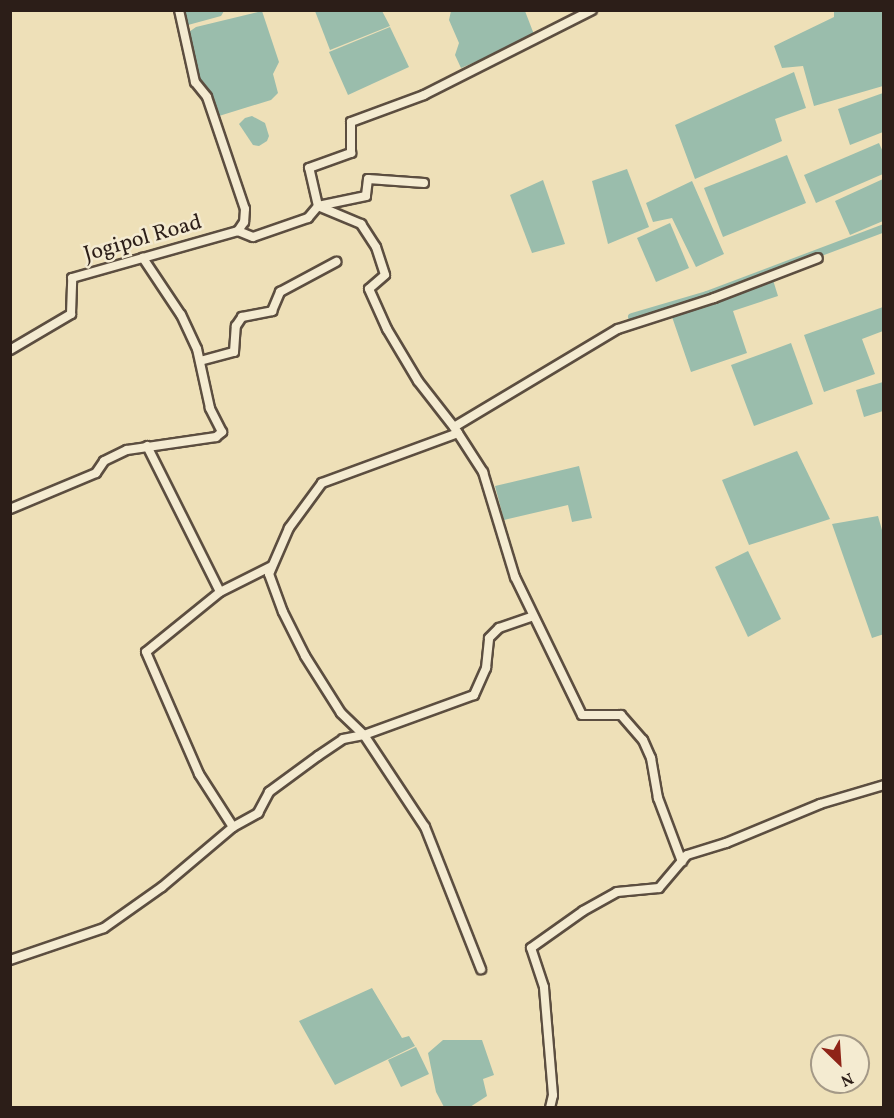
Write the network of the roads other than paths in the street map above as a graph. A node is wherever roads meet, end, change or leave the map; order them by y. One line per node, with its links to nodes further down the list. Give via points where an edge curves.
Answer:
1 (179, 10): 5 (street, via 195,82 207,97 246,209)
2 (592, 10): 4 (street, via 424,95 351,122 351,153 309,168)
3 (424, 183): 4 (street, via 368,179 366,196)
4 (318, 206): 5 (street, Jogipol Road, via 309,218 253,237); 11 (street, via 361,224 376,247 385,275 369,289 418,381)
5 (238, 231): 6 (street, Jogipol Road)
6 (143, 258): 9 (street, Jogipol Road, via 72,278 70,314); 10 (street, via 181,315)
7 (818, 258): 11 (street, via 618,329)
8 (336, 262): 10 (street, via 280,292 272,311 242,317 236,326 234,352)
9 (10, 350)
10 (200, 361): 12 (street, via 210,408 222,432)
11 (456, 430): 14 (street, via 322,483 289,528); 16 (street, via 483,472 515,577)
12 (147, 446): 13 (street, via 127,450 104,461 96,472); 15 (street)
13 (10, 509)
14 (272, 566): 15 (street); 17 (street, via 269,574 305,656 341,713)
15 (220, 592): 19 (street, via 146,652 199,774)
16 (533, 616): 17 (street, via 499,628 489,638 486,668 474,695); 20 (street, via 582,715 621,715 643,740 651,758 658,798)
17 (364, 735): 19 (street, via 343,740 318,756 269,792 258,813); 22 (street, via 425,827)
18 (884, 785): 20 (street, via 820,804 687,855)
19 (233, 827): 21 (street, via 162,887 104,928)
20 (682, 862): 23 (street, via 659,888 617,892 531,948 544,987 553,1095)
21 (10, 960)
22 (480, 969)
23 (550, 1107)

